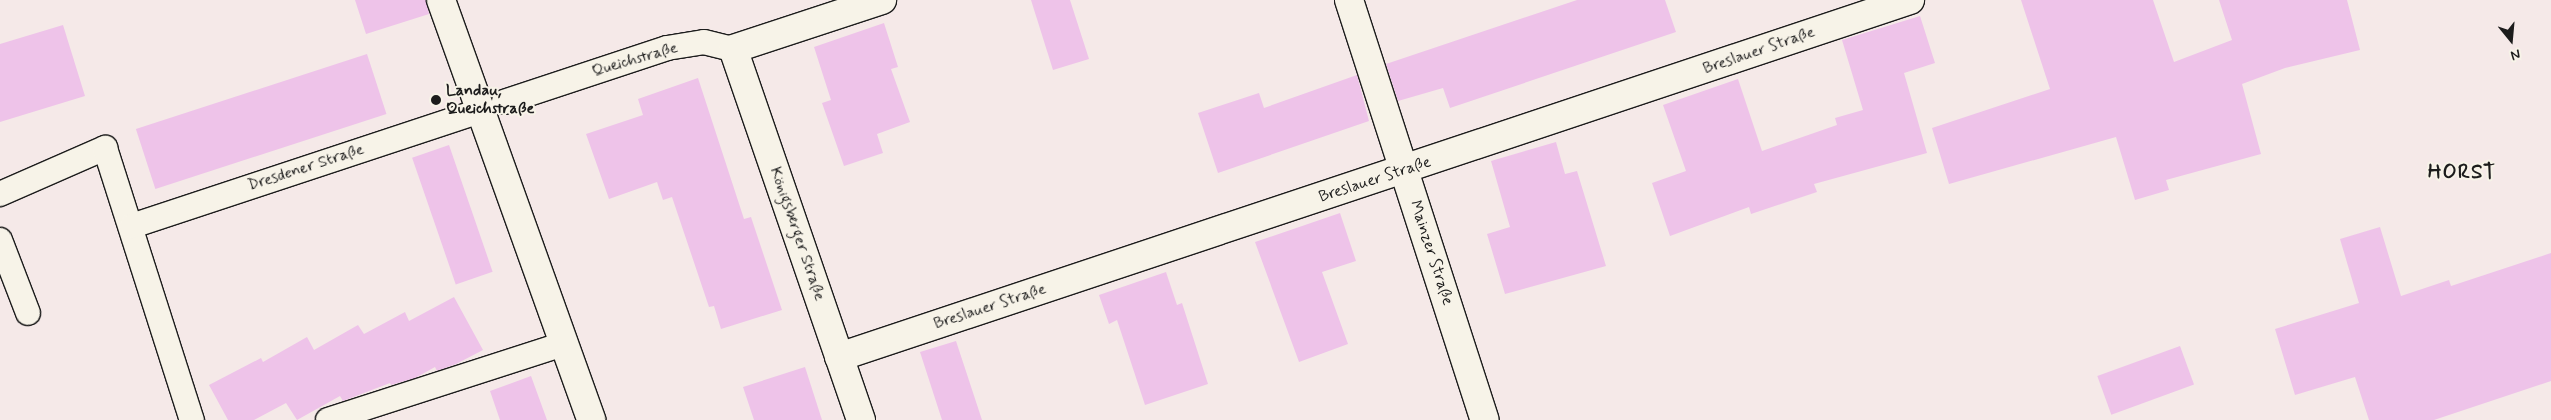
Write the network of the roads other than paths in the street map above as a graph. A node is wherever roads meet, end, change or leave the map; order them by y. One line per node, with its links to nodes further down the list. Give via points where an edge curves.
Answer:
1 (441, 0): 6 (street)
2 (882, 0): 5 (street)
3 (1350, 0): 7 (street, Mainzer Straße)
4 (1910, 0): 7 (street, Breslauer Straße)
5 (733, 49): 6 (lane, Queichstraße, via 704,42 667,48); 13 (street, Königsberger Straße)
6 (492, 106): 9 (lane, Dresdener Straße); 12 (street)
7 (1404, 170): 13 (street, Breslauer Straße); 18 (street, Mainzer Straße)
8 (0, 194): 9 (lane, via 105,148)
9 (132, 226): 14 (lane)
10 (0, 240): 11 (lane)
11 (28, 313)
12 (564, 344): 15 (lane); 16 (street)
13 (839, 357): 17 (street, Königsberger Straße)
14 (192, 420)
15 (328, 420)
16 (590, 420)
17 (861, 420)
18 (1485, 420)

